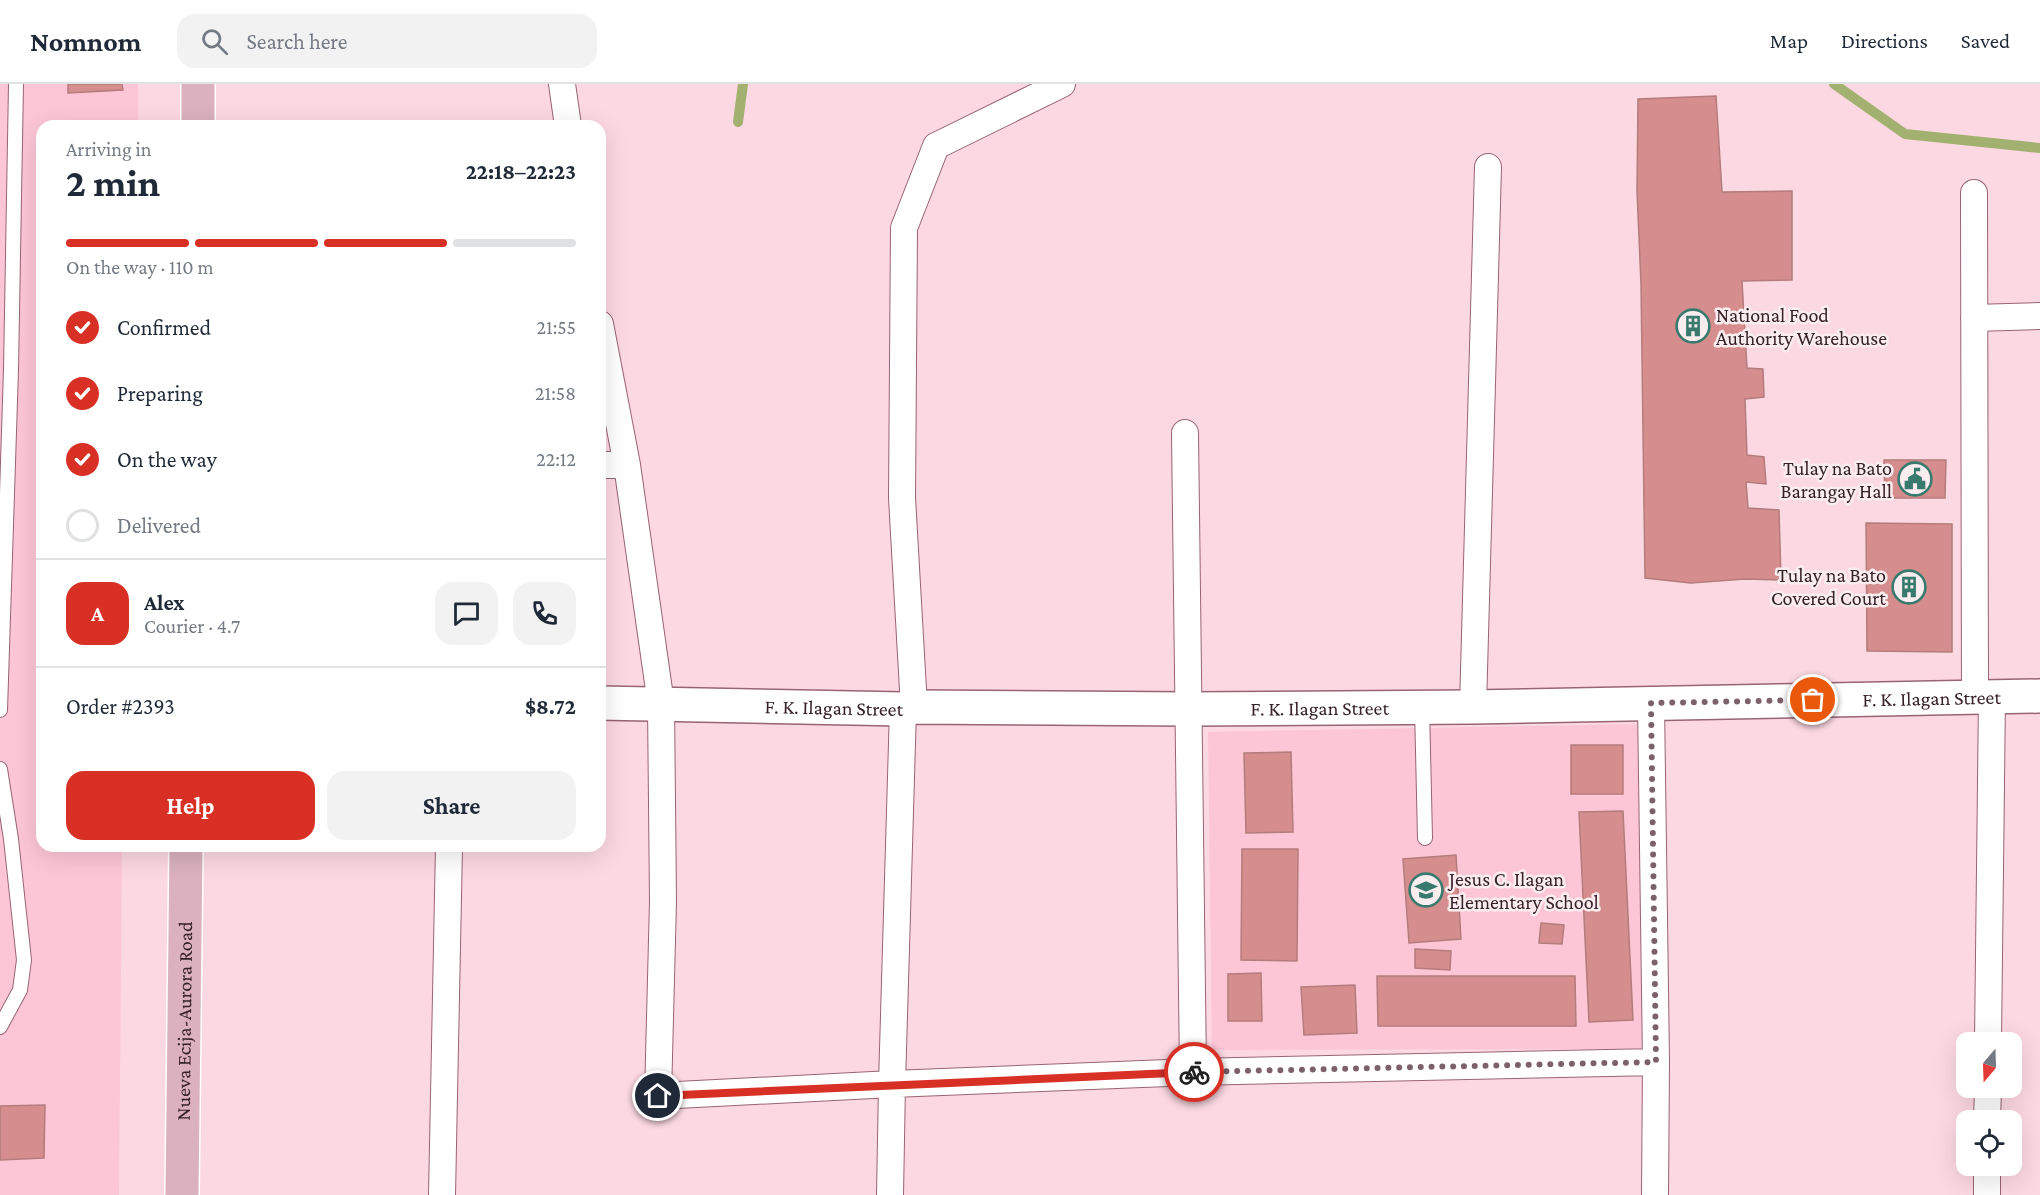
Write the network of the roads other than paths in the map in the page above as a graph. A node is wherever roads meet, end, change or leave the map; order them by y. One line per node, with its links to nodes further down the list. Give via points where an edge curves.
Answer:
1 (16, 84): 12 (lane)
2 (198, 84): 5 (main road)
3 (562, 84): 6 (street)
4 (1062, 84): 23 (street, via 936,146 904,228 902,498)
5 (198, 120)
6 (566, 120)
7 (1488, 167): 22 (street)
8 (1974, 193): 10 (street)
9 (2040, 316): 10 (street)
10 (1974, 318): 17 (street)
11 (606, 355): 15 (street)
12 (6, 370): 25 (lane)
13 (1185, 433): 24 (street)
14 (606, 465): 15 (street)
15 (627, 465): 20 (street)
16 (2040, 696): 17 (street, F. K. Ilagan Street)
17 (1983, 697): 19 (street, F. K. Ilagan Street); 31 (street)
18 (606, 703): 20 (street, F. K. Ilagan Street)
19 (1651, 703): 22 (street, F. K. Ilagan Street); 32 (street)
20 (661, 704): 23 (street, F. K. Ilagan Street); 34 (street, via 663,901 658,1096)
21 (1422, 707): 22 (street, F. K. Ilagan Street); 24 (street, F. K. Ilagan Street); 27 (lane)
22 (1473, 707)
23 (909, 708): 24 (street, F. K. Ilagan Street); 34 (street)
24 (1189, 709): 33 (street)
25 (0, 710)
26 (0, 769): 30 (lane, via 24,960 20,990)
27 (1425, 838)
28 (186, 852): 36 (main road, Nueva Ecija-Aurora Road)
29 (449, 852): 37 (street)
30 (0, 1027)
31 (1988, 1032)
32 (1656, 1062): 33 (street); 39 (street)
33 (1193, 1072): 34 (street)
34 (892, 1084): 38 (street)
35 (1987, 1176): 40 (street)
36 (182, 1195)
37 (442, 1195)
38 (890, 1195)
39 (1655, 1195)
40 (1987, 1195)

